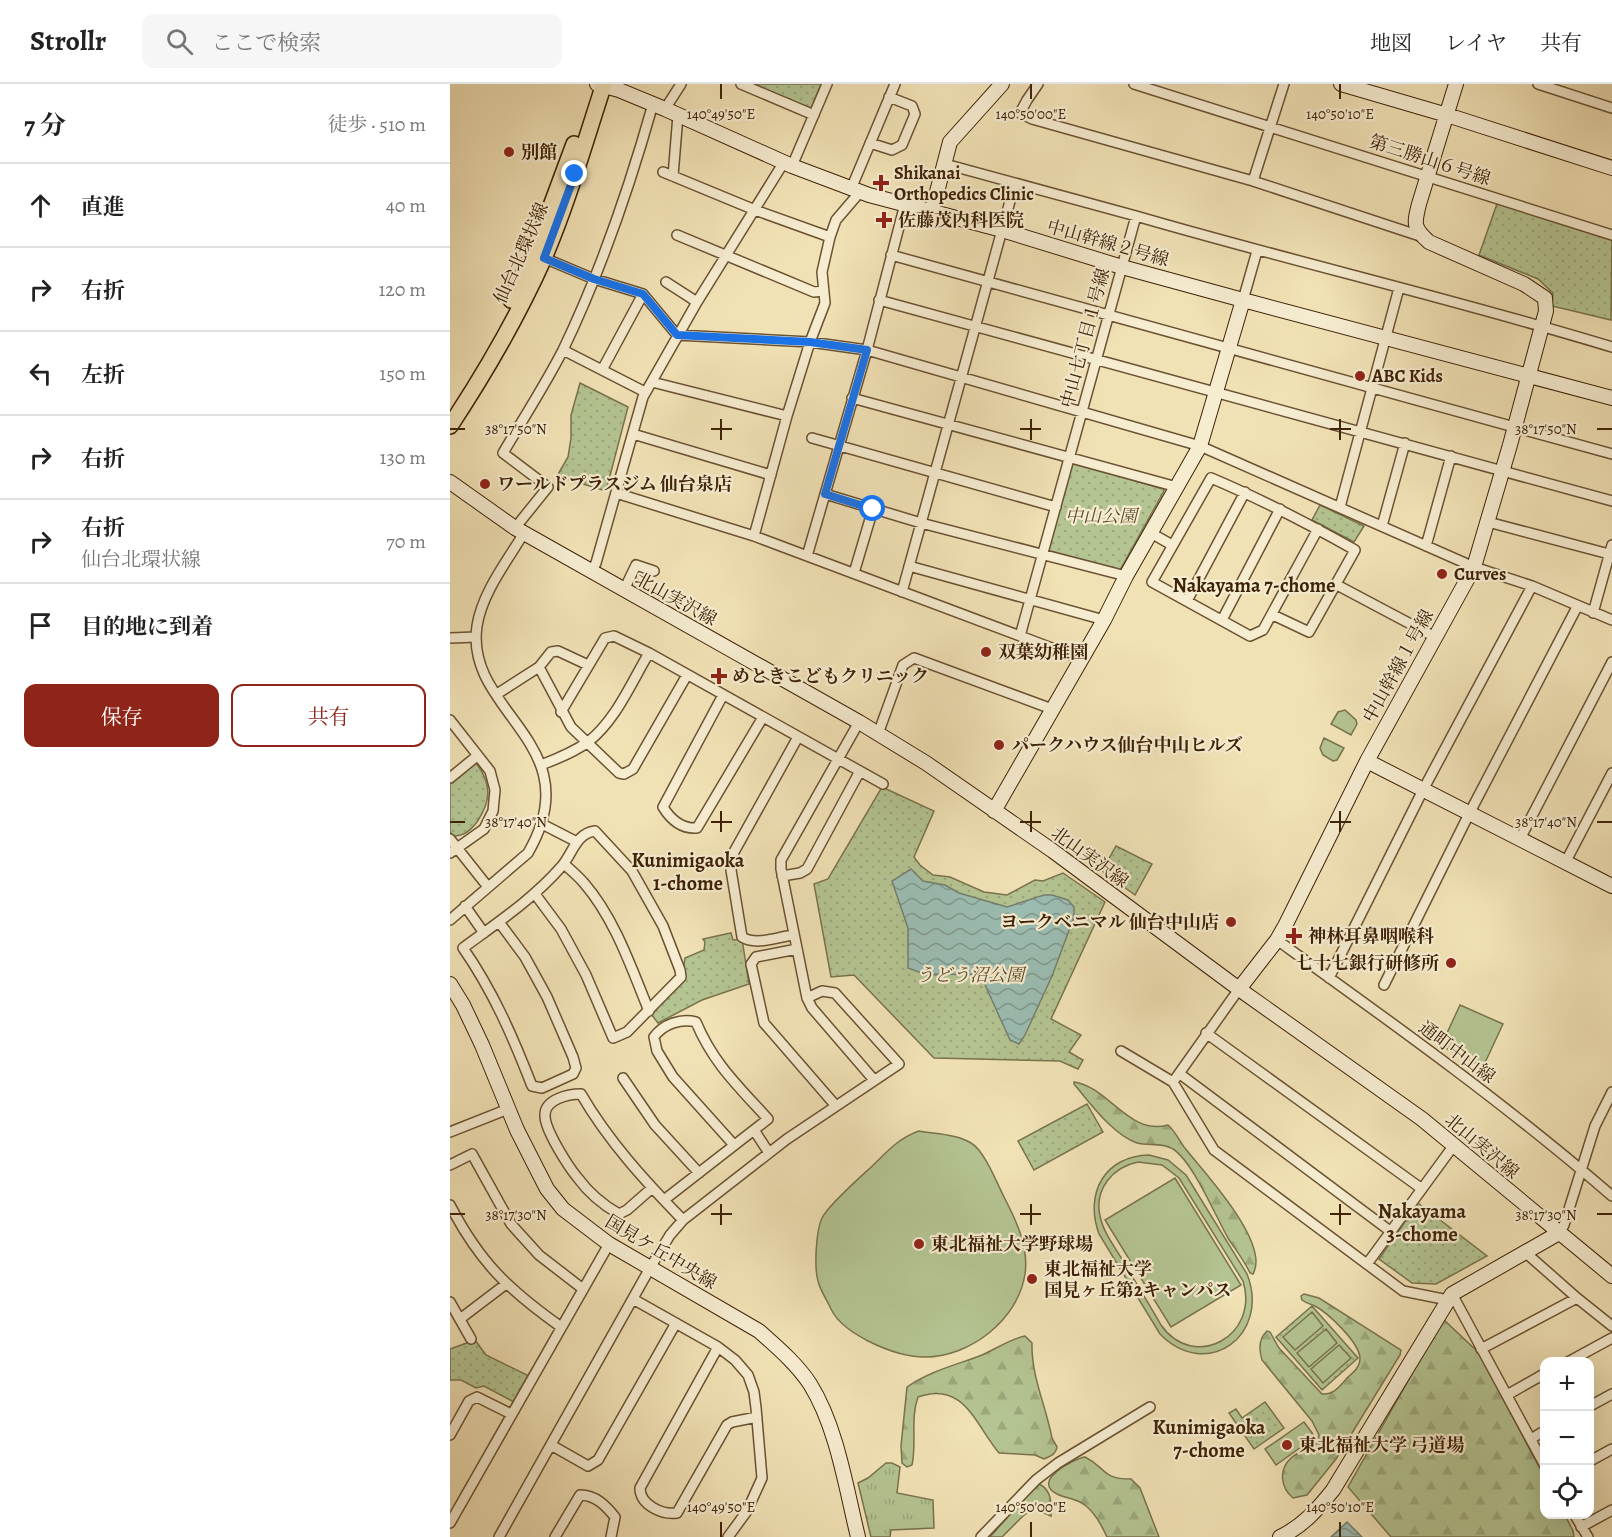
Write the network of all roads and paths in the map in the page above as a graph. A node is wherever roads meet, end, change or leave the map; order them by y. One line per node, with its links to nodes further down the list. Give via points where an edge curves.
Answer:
1 (599, 84): 14 (street, 中山幹線２号線); 40 (main road, 仙台北環状線, via 575,174); 71 (main road, 仙台北環状線, via 535,249)
2 (681, 84): 14 (street)
3 (741, 84): 17 (street)
4 (827, 84): 17 (street)
5 (895, 84): 13 (street)
6 (1002, 84): 22 (street, via 950,142)
7 (1038, 84): 25 (street, via 1020,113 1032,119)
8 (1134, 84): 19 (street, 第三勝山６号線)
9 (1284, 84): 19 (street)
10 (1341, 84): 18 (street)
11 (1456, 84): 18 (street)
12 (1538, 84): 15 (street)
13 (889, 97): 20 (street); 20 (street, via 912,106 915,114 902,145 892,150)
14 (659, 107): 16 (street, 中山幹線２号線); 42 (street)
15 (1612, 108)
16 (678, 115): 21 (street, 中山幹線２号線); 29 (street, via 668,174)
17 (814, 115): 21 (street)
18 (1447, 115): 23 (street); 24 (street)
19 (1271, 127): 24 (street, 第三勝山６号線); 25 (street)
20 (870, 142): 27 (street)
21 (788, 164): 27 (street, 中山幹線２号線); 29 (street)
22 (945, 164): 26 (street); 30 (street)
23 (1612, 168)
24 (1428, 177): 34 (street, 第三勝山６号線); 36 (street, via 1414,220)
25 (1253, 182): 36 (street)
26 (1015, 183): 31 (street); 32 (street)
27 (855, 190): 28 (street, 中山幹線２号線); 35 (street)
28 (905, 204): 30 (street, 中山幹線２号線); 39 (street)
29 (755, 210): 35 (street); 38 (street)
30 (932, 211): 32 (street, 中山幹線２号線)
31 (1136, 216): 37 (street); 41 (street, 中山七丁目１号線)
32 (1002, 230): 41 (street, 中山幹線２号線); 43 (street)
33 (677, 235): 38 (street)
34 (1612, 235)
35 (830, 237): 46 (street, via 822,272)
36 (1423, 237): 52 (street, 中山幹線１号線, via 1524,284 1545,298)
37 (1257, 251): 45 (street); 49 (street)
38 (727, 255): 46 (street, via 814,292); 50 (street)
39 (891, 255): 43 (street); 48 (street)
40 (544, 258): 42 (street); 75 (main road, 仙台北環状線)
41 (1122, 267): 49 (street, 中山幹線２号線); 51 (street, 中山七丁目１号線)
42 (594, 279): 47 (street); 59 (street)
43 (988, 281): 51 (street); 53 (street)
44 (666, 282): 50 (street)
45 (1399, 288): 52 (street); 55 (street)
46 (823, 291): 56 (street, via 825,303)
47 (643, 294): 54 (street); 62 (street)
48 (879, 300): 53 (street); 60 (street)
49 (1243, 300): 55 (street, 中山幹線２号線); 58 (street)
50 (697, 302): 54 (street)
51 (1109, 314): 58 (street); 61 (street, 中山七丁目１号線)
52 (1542, 326): 57 (street); 63 (street, 中山幹線１号線)
53 (975, 327): 61 (street); 64 (street)
54 (677, 335): 56 (street); 65 (street)
55 (1386, 337): 63 (street, 中山幹線２号線); 66 (street)
56 (810, 342): 60 (street); 73 (street)
57 (1612, 347)
58 (1229, 348): 66 (street); 67 (street)
59 (563, 350): 62 (street); 103 (street, via 503,453 548,486)
60 (867, 350): 64 (street); 69 (street)
61 (1097, 359): 67 (street); 72 (street, 中山七丁目１号線)
62 (602, 370): 68 (street)
63 (1528, 375): 70 (street, 中山幹線２号線); 76 (street, 中山幹線１号線)
64 (961, 378): 72 (street); 74 (street)
65 (652, 382): 68 (street); 73 (street)
66 (1371, 387): 76 (street); 77 (street)
67 (1216, 391): 77 (street); 81 (street)
68 (645, 392): 78 (street)
69 (852, 398): 74 (street); 82 (street)
70 (1612, 398)
71 (450, 410)
72 (1082, 412): 81 (street); 85 (street, 中山七丁目１号線)
73 (787, 416): 88 (street)
74 (948, 424): 85 (street); 87 (street)
75 (450, 426)
76 (1515, 427): 83 (street); 86 (street, 中山幹線１号線)
77 (1360, 431): 80 (street); 96 (street)
78 (633, 434): 88 (street); 92 (street)
79 (813, 438): 82 (street)
80 (1405, 443): 84 (street); 101 (street)
81 (1200, 446): 90 (street); 96 (street)
82 (838, 447): 87 (street); 93 (street)
83 (1612, 454)
84 (1451, 456): 86 (street); 107 (street)
85 (1069, 458): 90 (street); 95 (street, 中山七丁目１号線)
86 (1502, 471): 94 (street); 99 (street, 中山幹線１号線)
87 (934, 473): 95 (street); 100 (street)
88 (771, 475): 105 (street)
89 (450, 482): 103 (street, 北山実沢線)
90 (1177, 487): 104 (street)
91 (1245, 492): 98 (street); 106 (street, via 1210,478); 122 (street)
92 (616, 494): 105 (street); 114 (street)
93 (825, 494): 97 (street); 109 (street)
94 (1612, 501)
95 (1056, 507): 110 (street, 中山七丁目１号線)
96 (1340, 507): 101 (street)
97 (873, 509): 100 (street); 115 (street)
98 (1280, 509): 102 (street); 127 (street)
99 (1488, 522): 108 (street); 112 (street, 中山幹線１号線)
100 (921, 523): 110 (street); 111 (street)
101 (1382, 526): 107 (street)
102 (1317, 529): 117 (street, via 1355,550); 125 (street)
103 (520, 530): 114 (street, 北山実沢線); 130 (street, via 481,608)
104 (1150, 533): 106 (street); 116 (street)
105 (754, 536): 109 (street)
106 (1172, 545): 122 (street, via 1152,582)
107 (1426, 546): 112 (street)
108 (1611, 549): 124 (street)
109 (807, 555): 115 (street)
110 (1042, 555): 116 (street); 121 (street, 中山七丁目１号線)
111 (909, 566): 120 (street); 121 (street)
112 (1474, 567): 118 (street); 131 (street, 中山幹線１号線)
113 (654, 571): 119 (street, via 636,565)
114 (591, 572): 119 (street, 北山実沢線)
115 (854, 573): 120 (street)
116 (1126, 576): 126 (street)
117 (1337, 585): 125 (street, via 1309,632); 131 (street)
118 (1532, 586): 123 (street); 157 (street)
119 (624, 590): 145 (street, 北山実沢線)
120 (902, 592): 129 (street)
121 (1030, 600): 126 (street); 129 (street, 中山七丁目１号線)
122 (1188, 602): 127 (street)
123 (1577, 607): 124 (street); 159 (street)
124 (1593, 613): 128 (street)
125 (1273, 615): 127 (street, via 1263,630 1250,636)
126 (1104, 620): 134 (street)
127 (1222, 620)
128 (1612, 621)
129 (1020, 636): 134 (street)
130 (476, 637): 132 (street); 139 (street, via 483,673)
131 (1435, 637): 151 (street, 中山幹線１号線)
132 (450, 638)
133 (649, 653): 136 (street, via 614,636 605,638); 138 (street); 148 (street, via 606,725)
134 (1081, 659): 141 (street)
135 (1612, 662): 161 (street)
136 (588, 665): 137 (street, via 558,651 551,652); 142 (street)
137 (539, 667): 139 (street); 142 (street)
138 (687, 675): 140 (street); 148 (street, via 633,769 619,773)
139 (497, 694): 152 (street)
140 (723, 695): 143 (street); 143 (street, via 663,807 681,826 697,828)
141 (1052, 709): 146 (street, via 914,658 903,664); 158 (street)
142 (561, 712): 148 (street)
143 (763, 717): 147 (street)
144 (450, 721): 149 (street)
145 (859, 722): 146 (street, 北山実沢線); 150 (street)
146 (878, 734): 158 (street, 北山実沢線)
147 (798, 737): 150 (street); 174 (street, via 734,852 731,870 742,937 755,941)
148 (587, 743): 152 (street)
149 (477, 756): 155 (street); 163 (street, via 490,771 495,790 493,811 484,829)
150 (837, 759): 153 (street); 166 (street, via 781,860)
151 (1366, 762): 157 (street); 175 (street, 中山幹線１号線)
152 (541, 765): 160 (street, via 547,792)
153 (860, 771): 156 (street); 166 (street, via 807,869)
154 (1612, 773): 164 (street)
155 (450, 778)
156 (883, 784)
157 (1423, 790): 159 (street); 177 (street)
158 (994, 811): 180 (street, 北山実沢線)
159 (1469, 814): 161 (street); 179 (street)
160 (542, 824): 162 (street); 168 (street, via 528,853)
161 (1520, 839): 164 (street)
162 (577, 842): 165 (street); 182 (street, via 595,831 632,871 663,926 681,977)
163 (452, 846): 168 (street)
164 (1565, 863): 167 (street)
165 (564, 864): 169 (street); 182 (street, via 584,883 606,916)
166 (782, 876): 174 (street)
167 (1610, 882)
168 (488, 887): 170 (street)
169 (535, 894): 172 (street); 182 (street, via 561,929 586,975 613,1038 627,1032)
170 (465, 906): 171 (street); 173 (street)
171 (450, 920)
172 (499, 922): 173 (street); 173 (street, via 525,957 547,997 573,1057 573,1074 542,1088 532,1086 497,1002 463,948)
173 (484, 933)
174 (793, 935): 176 (street)
175 (1277, 940): 177 (street, 通町中山線); 180 (street, 中山幹線１号線)
176 (796, 949): 181 (street); 190 (street, via 756,957 751,964 764,1023)
177 (1329, 978): 198 (street, 通町中山線, via 1426,1048)
178 (450, 984): 191 (street, 国見ケ丘中央線, via 482,1045)
179 (1384, 985)
180 (1239, 989): 183 (street); 195 (street, 北山実沢線)
181 (807, 998): 187 (street); 187 (street, via 822,991 836,993 899,1064)
182 (649, 1011)
183 (1206, 1033): 185 (street); 201 (street)
184 (1121, 1051): 188 (street)
185 (1180, 1074): 188 (street); 206 (street)
186 (623, 1078): 199 (street, via 655,1125)
187 (874, 1080): 190 (street)
188 (1173, 1082): 210 (street, via 1214,1150)
189 (1612, 1092): 198 (street, via 1595,1126)
190 (836, 1106): 196 (street)
191 (508, 1109): 193 (street); 208 (street, 国見ケ丘中央線, via 547,1189 563,1209)
192 (754, 1130): 194 (street); 194 (street, via 768,1119 713,1056 696,1022 671,1024 658,1031 654,1037 657,1051 673,1077); 196 (street)
193 (450, 1132)
194 (734, 1145): 199 (street)
195 (1454, 1145): 201 (street); 207 (street, 北山実沢線)
196 (770, 1153): 205 (street)
197 (450, 1165): 214 (street, via 472,1154 511,1224 539,1255)
198 (1582, 1171): 202 (street, 通町中山線); 207 (street)
199 (699, 1173): 203 (street)
200 (652, 1188): 200 (street, via 604,1132 581,1094 571,1094 546,1108 545,1118 562,1154 577,1178 609,1209 619,1214); 203 (street)
201 (1422, 1189): 206 (street)
202 (1612, 1196)
203 (664, 1200): 205 (street)
204 (450, 1205): 213 (street, via 472,1245)
205 (683, 1220): 211 (street)
206 (1390, 1231): 210 (street)
207 (1559, 1233): 209 (street); 212 (street, 北山実沢線)
208 (609, 1244): 211 (street, 国見ケ丘中央線); 214 (street)
209 (1526, 1253): 215 (street); 216 (street)
210 (1366, 1264): 215 (street, via 1403,1291)
211 (650, 1268): 217 (street); 250 (street, 国見ケ丘中央線, via 759,1331 810,1384 829,1426)
212 (1612, 1276)
213 (506, 1284): 219 (street); 222 (street)
214 (583, 1289): 222 (street)
215 (1450, 1297): 226 (street); 252 (street, via 1333,1490 1313,1515)
216 (1577, 1298): 221 (street); 226 (street)
217 (633, 1299): 220 (street); 238 (street)
218 (450, 1302): 219 (street)
219 (460, 1319): 224 (street)
220 (676, 1323): 225 (street); 238 (street, via 598,1460 588,1466)
221 (1612, 1326)
222 (561, 1327): 233 (street)
223 (1612, 1338): 227 (street)
224 (471, 1339)
225 (718, 1347): 234 (street, via 748,1375); 234 (street, via 640,1488 640,1495 646,1503 667,1514 677,1513 727,1425)
226 (1481, 1349): 230 (street)
227 (1577, 1357)
228 (1540, 1377): 230 (street)
229 (1612, 1394): 231 (street)
230 (1507, 1395): 237 (street)
231 (1594, 1404)
232 (1150, 1407): 251 (street, via 1058,1463)
233 (511, 1414): 236 (street, via 477,1396 470,1401); 244 (street)
234 (757, 1418): 249 (street, via 762,1478 747,1511)
235 (1540, 1434): 237 (street)
236 (450, 1436)
237 (1531, 1438): 240 (street)
238 (551, 1445): 246 (street)
239 (1612, 1449): 241 (street)
240 (1540, 1455)
241 (1594, 1459)
242 (1612, 1510): 245 (street)
243 (1576, 1519): 245 (street)
244 (450, 1523)
245 (1581, 1527): 253 (street)
246 (499, 1537)
247 (555, 1537): 248 (street, via 580,1495 588,1495 615,1517)
248 (611, 1537)
249 (728, 1537)
250 (858, 1537)
251 (981, 1537)
252 (1280, 1537)
253 (1588, 1537)

